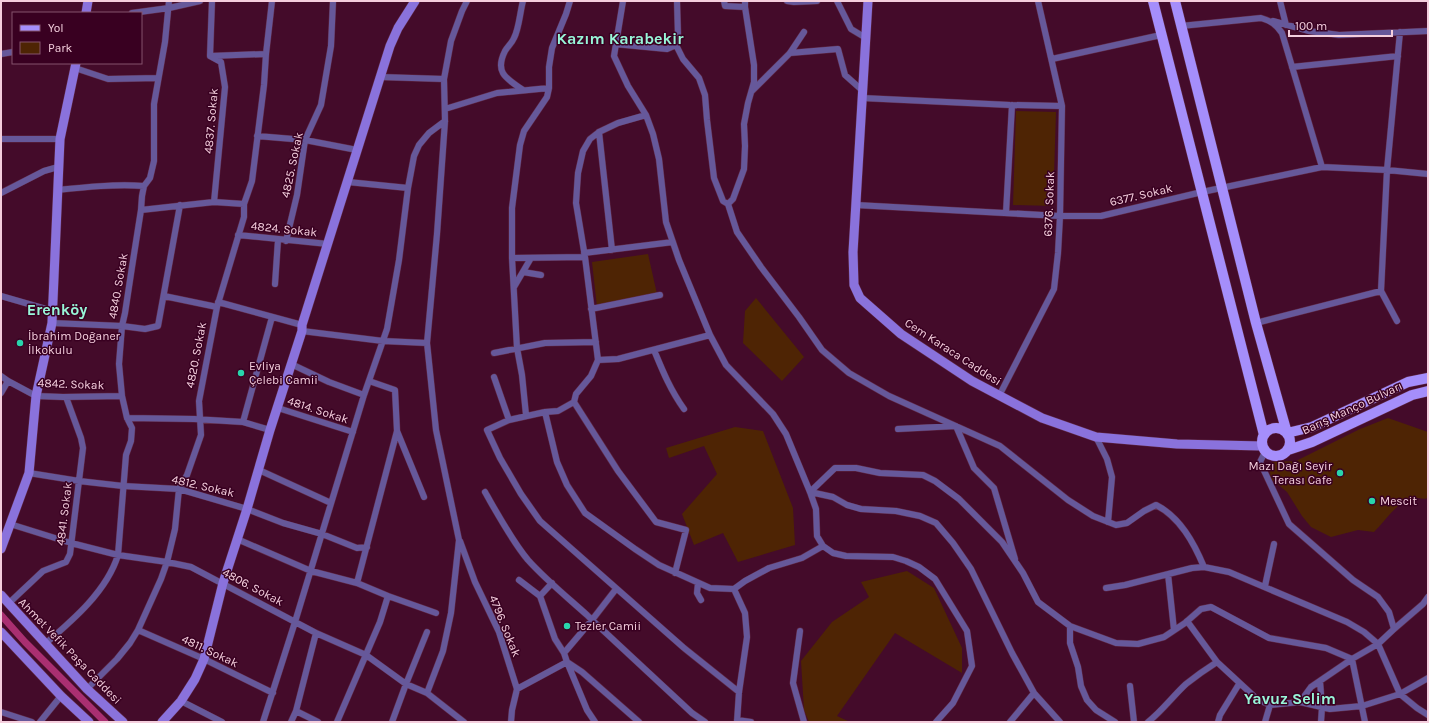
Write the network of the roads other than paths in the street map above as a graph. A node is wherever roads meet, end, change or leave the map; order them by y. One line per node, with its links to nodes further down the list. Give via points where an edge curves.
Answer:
1 (88, 1): 23 (street)
2 (200, 1): 21 (street)
3 (212, 1): 39 (street)
4 (272, 1): 38 (street, 4820. Sokak)
5 (334, 1): 60 (street, 4825. Sokak, via 331,46 321,106)
6 (467, 1): 46 (street, via 451,41)
7 (523, 1): 48 (street, via 514,38 502,59 501,71 506,79)
8 (570, 1): 47 (street, via 552,48)
9 (623, 1): 33 (street)
10 (677, 1): 34 (street)
11 (724, 1): 22 (street, via 725,6)
12 (787, 1): 13 (street)
13 (817, 1)
14 (837, 1): 32 (street, via 851,29)
15 (868, 1): 32 (street, Cem Karaca Caddesi)
16 (1038, 1): 41 (street, 6376. Sokak)
17 (1153, 1): 31 (main road)
18 (1175, 1): 27 (main road)
19 (1280, 1): 26 (street)
20 (412, 2): 44 (street, via 390,46)
21 (169, 4): 24 (street); 45 (street, 4840. Sokak)
22 (745, 4): 49 (street, via 754,65)
23 (86, 12)
24 (136, 12)
25 (1270, 20): 26 (street); 27 (street, via 1261,18); 43 (street, via 1282,33)
26 (1286, 25): 30 (street, via 1339,35)
27 (1181, 26): 69 (main road)
28 (1428, 31): 30 (street)
29 (804, 32): 36 (street)
30 (1400, 32): 40 (street)
31 (1161, 35): 41 (street); 72 (main road)
32 (866, 38): 50 (street, Cem Karaca Caddesi)
33 (615, 44): 34 (street, via 667,49); 54 (street, via 614,56 628,86)
34 (676, 45): 75 (street, via 683,59 699,78 705,95 714,178 718,192)
35 (12, 52): 37 (street)
36 (790, 53): 49 (street); 50 (street, via 838,49 845,75)
37 (1, 54)
38 (266, 54): 39 (street); 57 (street, 4820. Sokak)
39 (210, 56): 73 (street, 4837. Sokak, via 221,62 225,87)
40 (1398, 56): 43 (street); 64 (street)
41 (1052, 59): 52 (street, 6376. Sokak)
42 (75, 65): 45 (street, via 108,79); 59 (street)
43 (1292, 67): 63 (street)
44 (380, 77): 46 (street); 61 (street)
45 (158, 78): 67 (street, 4840. Sokak, via 154,104 154,161 150,178)
46 (444, 79): 53 (street)
47 (549, 88): 48 (street); 88 (street, via 547,97 524,131 520,145 512,208)
48 (523, 90): 53 (street, via 496,93)
49 (751, 92): 75 (street, via 744,124 744,169 733,199)
50 (863, 95): 51 (street); 77 (street, Cem Karaca Caddesi)
51 (1012, 105): 52 (street); 79 (street)
52 (1062, 106): 80 (street, 6376. Sokak)
53 (445, 109): 55 (street)
54 (646, 114): 56 (street); 84 (street, via 659,159 666,222)
55 (445, 121): 68 (street, via 429,133 419,145 414,156); 110 (street)
56 (599, 132): 86 (street); 87 (street, via 590,139 583,151 578,172 576,202)
57 (257, 136): 60 (street); 74 (street, 4820. Sokak, via 252,181)
58 (1, 139): 59 (street)
59 (60, 139): 62 (street)
60 (306, 140): 61 (street); 83 (street, 4825. Sokak)
61 (357, 150): 66 (street)
62 (58, 167): 70 (street); 71 (street)
63 (1322, 167): 64 (street, 6377. Sokak); 69 (street, 6377. Sokak)
64 (1387, 170): 65 (street, 6377. Sokak); 94 (street)
65 (1428, 174)
66 (348, 182): 68 (street); 85 (street)
67 (144, 186): 70 (street, via 128,184); 78 (street, 4840. Sokak)
68 (408, 188): 108 (street, via 400,260)
69 (1222, 188): 72 (street, 6377. Sokak); 104 (main road)
70 (57, 190): 100 (street)
71 (1, 192)
72 (1202, 192): 80 (street, 6377. Sokak, via 1101,216); 143 (main road)
73 (214, 202): 74 (street); 76 (street)
74 (244, 204): 81 (street, 4820. Sokak, via 244,218)
75 (728, 204): 137 (street, via 737,232 822,350 849,373 889,396)
76 (180, 205): 78 (street); 97 (street)
77 (856, 205): 79 (street, 6377. Sokak); 126 (street, Cem Karaca Caddesi, via 854,285 860,298 901,334)
78 (141, 210): 105 (street, 4840. Sokak)
79 (1006, 213): 80 (street, 6377. Sokak)
80 (1060, 216): 126 (street, 6376. Sokak, via 1054,289)
81 (238, 235): 82 (street, 4824. Sokak); 98 (street, 4820. Sokak)
82 (278, 240): 83 (street, 4824. Sokak); 92 (street)
83 (286, 241): 85 (street, 4824. Sokak)
84 (673, 242): 86 (street); 107 (street)
85 (328, 244): 106 (street)
86 (612, 250): 87 (street)
87 (585, 255): 89 (street); 99 (street)
88 (512, 258): 89 (street); 93 (street)
89 (531, 258): 90 (street)
90 (523, 272): 91 (street); 93 (street)
91 (541, 275)
92 (275, 284)
93 (514, 288): 111 (street)
94 (1381, 291): 102 (street); 104 (street)
95 (660, 295): 99 (street)
96 (1, 296): 100 (street)
97 (164, 296): 98 (street); 105 (street, via 158,326 144,329)
98 (218, 304): 101 (street); 134 (street, 4820. Sokak, via 199,401)
99 (591, 308): 109 (street)
100 (53, 311): 103 (street)
101 (272, 317): 106 (street); 136 (street)
102 (1397, 321)
103 (52, 323): 105 (street); 124 (street)
104 (1256, 323): 142 (main road)
105 (122, 326): 125 (street, 4840. Sokak)
106 (302, 328): 108 (street); 115 (street)
107 (710, 335): 112 (street); 153 (street, via 726,365 777,419 786,434)
108 (383, 341): 110 (street); 120 (street)
109 (596, 342): 111 (street, via 545,343); 114 (street)
110 (427, 343): 161 (street, via 436,430)
111 (517, 348): 113 (street); 132 (street)
112 (654, 350): 114 (street, via 618,359); 130 (street, via 674,396)
113 (494, 353)
114 (598, 360): 128 (street, via 591,376 576,394)
115 (291, 364): 123 (street); 129 (street)
116 (1, 376): 119 (street, 4842. Sokak)
117 (494, 377): 135 (street)
118 (1428, 378): 142 (main road, Barış Manço Bulvarı, via 1408,382 1312,427)
119 (8, 381): 122 (street); 124 (street, 4842. Sokak)
120 (369, 381): 123 (street); 140 (street, via 395,390)
121 (1428, 391): 146 (main road, Barış Manço Bulvarı, via 1412,395 1312,442)
122 (1, 393)
123 (364, 395): 141 (street)
124 (36, 396): 127 (street, 4842. Sokak); 148 (street)
125 (122, 396): 127 (street, 4842. Sokak); 133 (street, 4840. Sokak)
126 (999, 396): 144 (street, Cem Karaca Caddesi, via 1042,418)
127 (66, 397): 149 (street, 4841. Sokak, via 83,448)
128 (574, 402): 131 (street, via 558,411); 172 (street, via 618,471 656,522 686,530)
129 (278, 408): 139 (street); 141 (street, 4814. Sokak)
130 (684, 409)
131 (545, 412): 132 (street); 172 (street, via 557,462 567,485 585,513 635,549)
132 (526, 415): 135 (street)
133 (127, 418): 134 (street); 150 (street, 4840. Sokak, via 132,428)
134 (200, 420): 136 (street); 151 (street, 4820. Sokak, via 201,435 187,475)
135 (509, 420): 181 (street, via 487,430 521,494 540,521)
136 (243, 422): 139 (street)
137 (956, 426): 138 (street); 157 (street, via 1000,446 1068,500); 169 (street, via 974,468 994,488)
138 (898, 429)
139 (270, 430): 147 (street)
140 (397, 431): 154 (street); 165 (street)
141 (353, 432): 155 (street)
142 (1287, 433): 143 (main road, via 1275,428 1268,430); 146 (main road, via 1290,439)
143 (1264, 435): 145 (main road)
144 (1096, 437): 145 (street, Cem Karaca Caddesi); 157 (street, via 1107,459 1112,477)
145 (1263, 449): 146 (main road, via 1270,456 1277,457); 194 (street, via 1260,462 1289,524 1353,580 1378,597 1389,612)
146 (1288, 450)
147 (259, 470): 155 (street); 156 (street)
148 (28, 473): 149 (street, 4812. Sokak); 158 (street)
149 (79, 481): 150 (street, 4812. Sokak); 162 (street, 4841. Sokak)
150 (123, 486): 151 (street, 4812. Sokak); 167 (street, 4840. Sokak)
151 (179, 489): 156 (street, 4812. Sokak); 168 (street, 4820. Sokak)
152 (485, 492): 177 (street, via 527,559)
153 (810, 492): 164 (street, via 816,509 817,536); 169 (street, via 835,468 923,476 935,481 959,499 1002,542); 219 (street, via 833,497 861,509 896,511 920,516 936,523 971,569)
154 (424, 497)
155 (331, 503): 159 (street)
156 (247, 509): 159 (street, 4812. Sokak); 160 (street)
157 (1108, 522): 170 (street, via 1116,525 1127,523 1156,505 1186,532)
158 (10, 524): 162 (street, 4806. Sokak); 166 (street)
159 (322, 534): 165 (street, 4812. Sokak, via 357,548); 171 (street)
160 (237, 539): 171 (street); 175 (street)
161 (459, 540): 215 (street, 4796. Sokak, via 475,582 499,632); 218 (street, via 451,613 443,651)
162 (71, 543): 167 (street, 4806. Sokak); 188 (street, 4841. Sokak, via 66,562 43,571)
163 (1274, 544): 179 (street)
164 (823, 546): 182 (street, via 802,558 769,568); 249 (street, via 833,553 846,556 893,557 906,560 935,579 944,593 967,632 972,666 953,703)
165 (367, 547): 176 (street)
166 (1, 549)
167 (118, 555): 168 (street, 4806. Sokak); 201 (street, 4840. Sokak, via 115,566 92,599 73,620)
168 (167, 562): 175 (street, 4806. Sokak, via 191,567); 195 (street, 4820. Sokak)
169 (1017, 564): 193 (street, via 1038,602)
170 (1204, 567): 173 (street); 179 (street, via 1229,572)
171 (311, 570): 176 (street); 192 (street)
172 (675, 573): 178 (street)
173 (1168, 574): 180 (street); 196 (street)
174 (519, 580): 185 (street)
175 (223, 583): 192 (street, 4806. Sokak); 205 (street)
176 (357, 583): 184 (street)
177 (552, 583): 185 (street); 190 (street)
178 (698, 583): 182 (street, via 710,588); 187 (street, via 696,593)
179 (1265, 586): 202 (street, via 1348,622)
180 (1106, 588)
181 (616, 589): 190 (street); 216 (street)
182 (734, 589): 216 (street, via 745,613 746,627)
183 (1, 595): 188 (street, Ahmet Vefik Paşa Caddesi)
184 (388, 596): 189 (street); 204 (street)
185 (540, 596): 203 (street, via 555,640)
186 (1428, 597): 194 (street)
187 (701, 600)
188 (8, 604): 201 (street, Ahmet Vefik Paşa Caddesi)
189 (436, 613)
190 (592, 620): 203 (street); 230 (street)
191 (1187, 621): 196 (street); 206 (street, via 1201,609 1211,607 1269,638 1326,648); 208 (street)
192 (295, 622): 200 (street, 4806. Sokak); 217 (street)
193 (1070, 626): 196 (street, via 1116,643 1138,644 1164,637); 252 (street, via 1070,643 1087,700 1096,710)
194 (1394, 629): 202 (street)
195 (138, 630): 205 (street, 4811. Sokak); 214 (street, 4820. Sokak, via 117,659)
196 (1174, 630)
197 (800, 631): 248 (street, via 793,683)
198 (1, 632): 221 (street)
199 (427, 632): 211 (street)
200 (316, 633): 204 (street, 4806. Sokak); 227 (street)
201 (45, 644): 214 (street, Ahmet Vefik Paşa Caddesi)
202 (1378, 644): 206 (street); 220 (street)
203 (564, 653): 207 (street)
204 (366, 655): 211 (street, 4806. Sokak); 241 (street)
205 (204, 659): 217 (street, 4811. Sokak); 222 (street)
206 (1352, 659): 210 (street); 225 (street)
207 (567, 662): 215 (street); 245 (street); 246 (street)
208 (1217, 662): 212 (street); 254 (street, via 1185,685 1159,714)
209 (1428, 678): 220 (street)
210 (1320, 681): 223 (street, via 1310,687); 226 (street)
211 (406, 684): 218 (street, 4806. Sokak); 242 (street)
212 (1239, 684): 224 (street, via 1257,699); 255 (street)
213 (1130, 686): 253 (street)
214 (87, 689): 235 (street, Ahmet Vefik Paşa Caddesi)
215 (517, 689): 244 (street)
216 (739, 692): 231 (street)
217 (273, 693): 238 (street)
218 (427, 693): 243 (street, 4806. Sokak)
219 (1034, 693): 250 (street); 251 (street)
220 (1400, 694): 225 (street); 229 (street)
221 (61, 696): 233 (street); 234 (street)
222 (181, 701): 236 (street); 237 (street)
223 (1300, 702): 224 (street); 226 (street)
224 (1270, 704): 256 (street)
225 (1362, 706): 226 (street); 258 (street)
226 (1322, 707): 257 (street)
227 (296, 711): 239 (street); 240 (street)
228 (1, 712): 232 (street)
229 (1428, 715)
230 (703, 721)
231 (737, 721): 247 (street)
232 (32, 722)
233 (40, 722)
234 (89, 722)
235 (123, 722)
236 (162, 722)
237 (222, 722)
238 (263, 722)
239 (291, 722)
240 (318, 722)
241 (337, 722)
242 (392, 722)
243 (464, 722)
244 (511, 722)
245 (594, 722)
246 (639, 722)
247 (751, 722)
248 (804, 722)
249 (936, 722)
250 (1010, 722)
251 (1060, 722)
252 (1115, 722)
253 (1134, 722)
254 (1148, 722)
255 (1218, 722)
256 (1265, 722)
257 (1321, 722)
258 (1365, 722)

